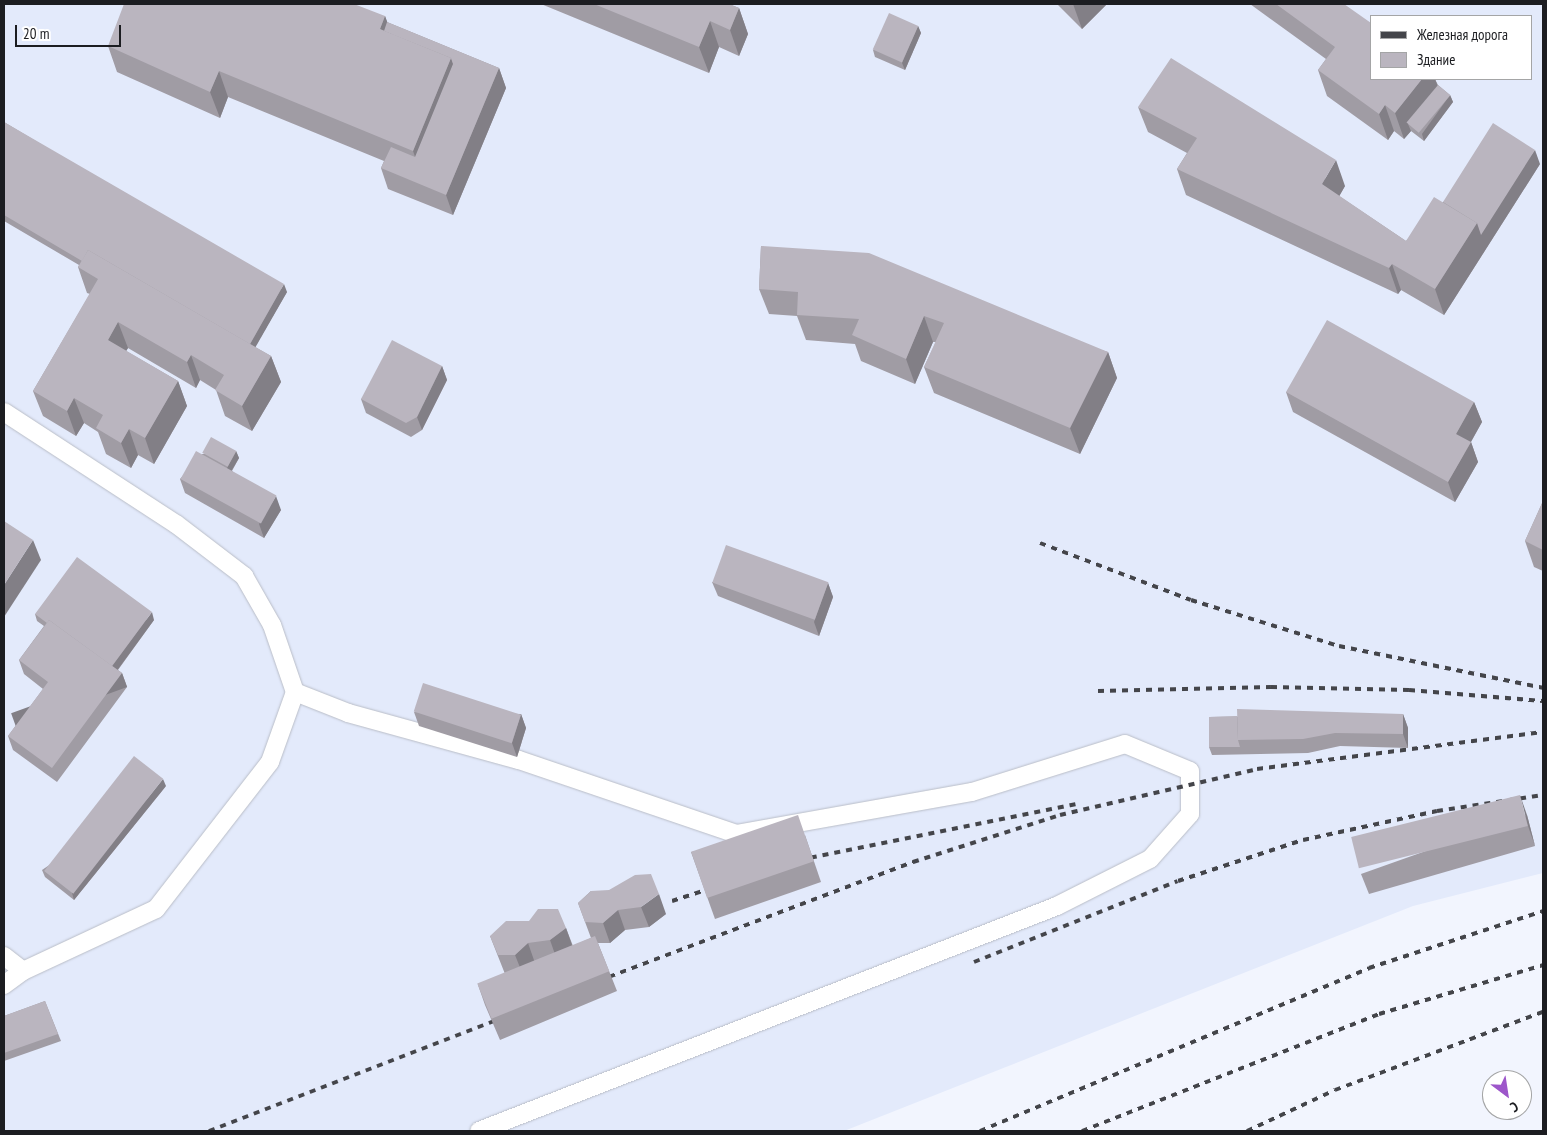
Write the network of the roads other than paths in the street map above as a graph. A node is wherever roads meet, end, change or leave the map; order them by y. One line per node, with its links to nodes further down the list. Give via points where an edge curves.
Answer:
1 (4, 412): 2 (lane, via 176,524 244,576 272,625)
2 (295, 692): 4 (lane, via 270,762 156,909); 6 (lane, via 348,713 519,760 736,834 972,792 1126,744 1190,770 1190,814 1150,859 1065,902)
3 (4, 956): 4 (lane)
4 (24, 970): 5 (lane)
5 (4, 985)
6 (479, 1131)

